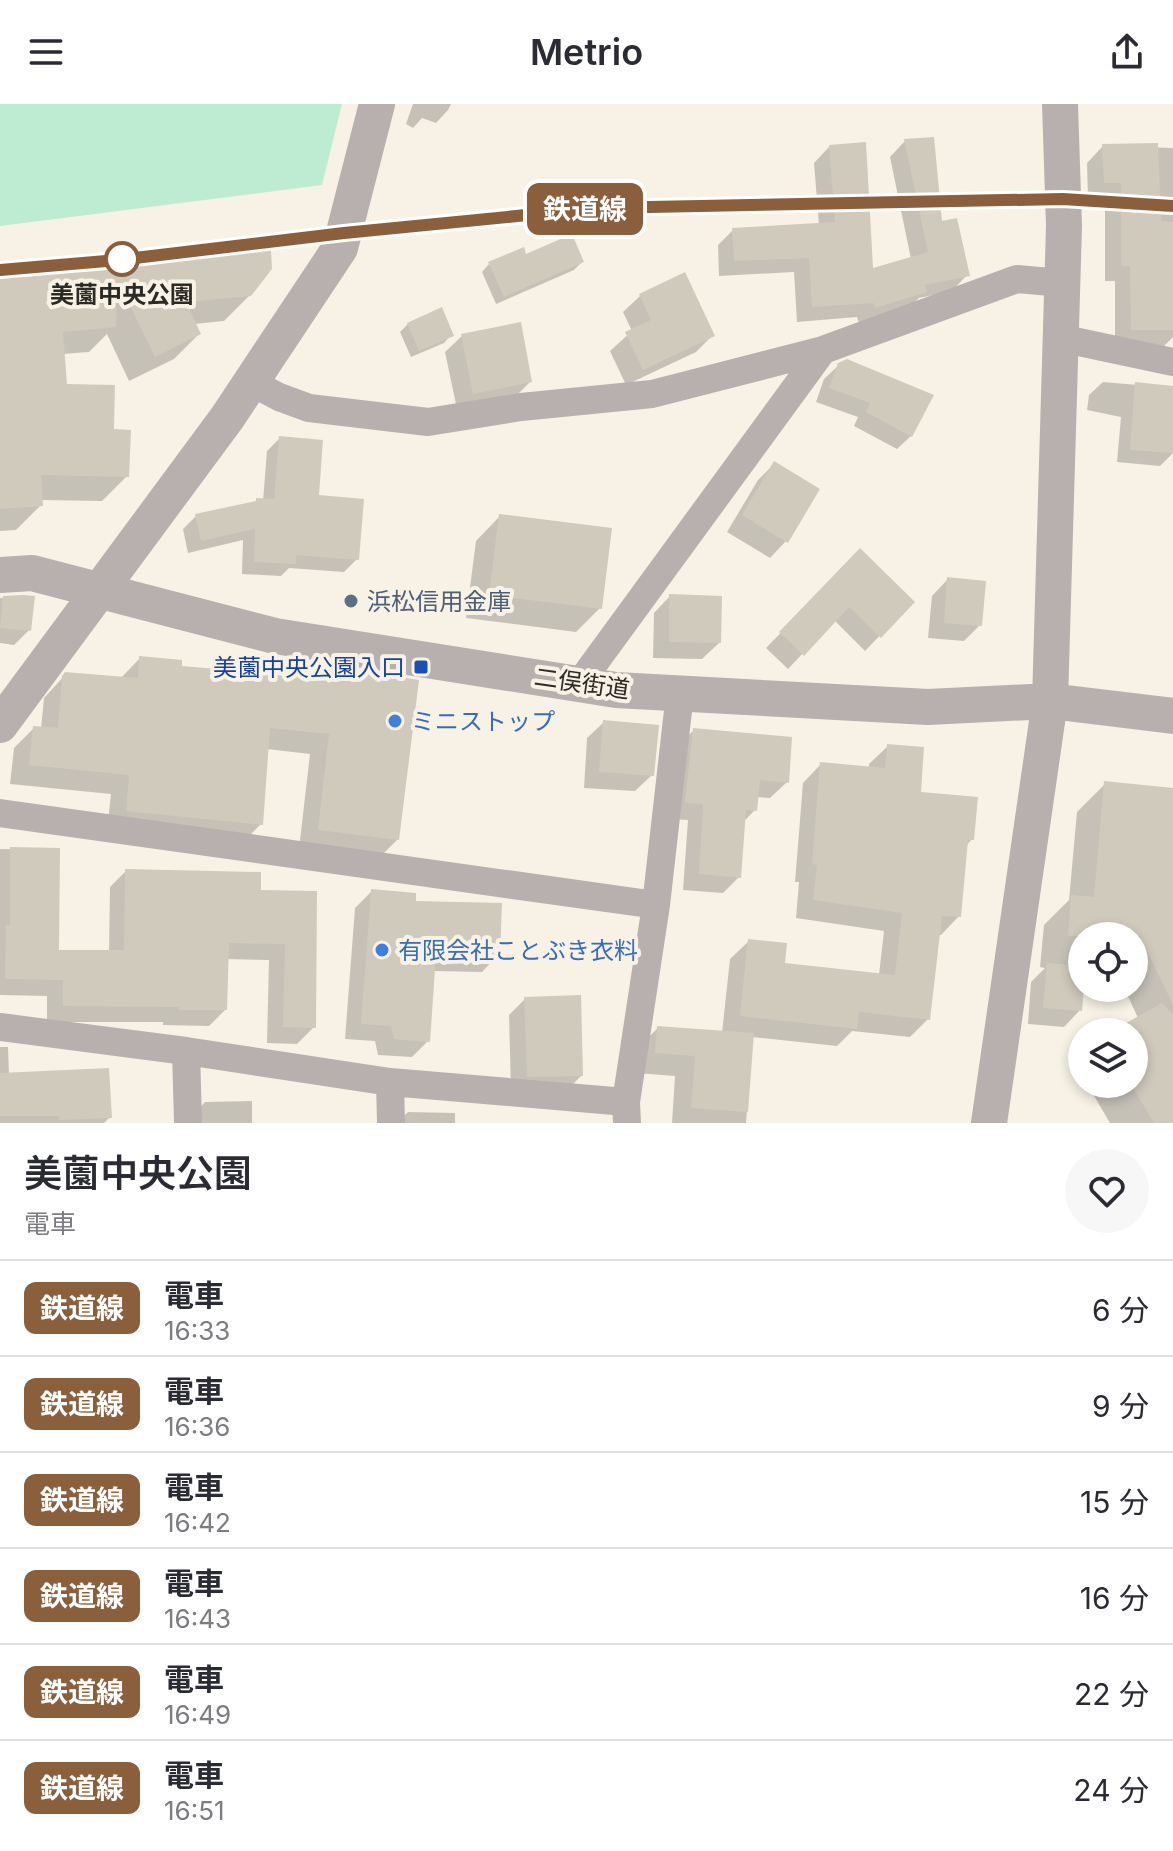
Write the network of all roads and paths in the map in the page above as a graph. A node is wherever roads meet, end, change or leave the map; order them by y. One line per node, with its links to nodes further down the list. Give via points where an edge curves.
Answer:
1 (377, 104): 7 (street, via 340,248)
2 (1060, 104): 3 (street)
3 (1062, 283): 4 (street); 5 (street, via 1017,279)
4 (1060, 338): 6 (street); 12 (street)
5 (823, 350): 7 (street, via 652,394 428,422 309,408); 10 (street)
6 (1173, 362)
7 (251, 382): 9 (street)
8 (0, 575): 9 (street, 二俣街道, via 32,573)
9 (99, 591): 10 (street, 二俣街道, via 275,636); 14 (street)
10 (579, 684): 11 (street, 二俣街道)
11 (680, 693): 12 (street, 二俣街道, via 928,707); 16 (street)
12 (1050, 701): 13 (street, 二俣街道); 23 (street)
13 (1173, 716)
14 (0, 725)
15 (0, 813): 16 (street)
16 (656, 905): 20 (street)
17 (0, 1027): 18 (street)
18 (186, 1051): 19 (street); 21 (street)
19 (390, 1082): 20 (street); 22 (street)
20 (626, 1112)
21 (188, 1123)
22 (391, 1123)
23 (989, 1123)

